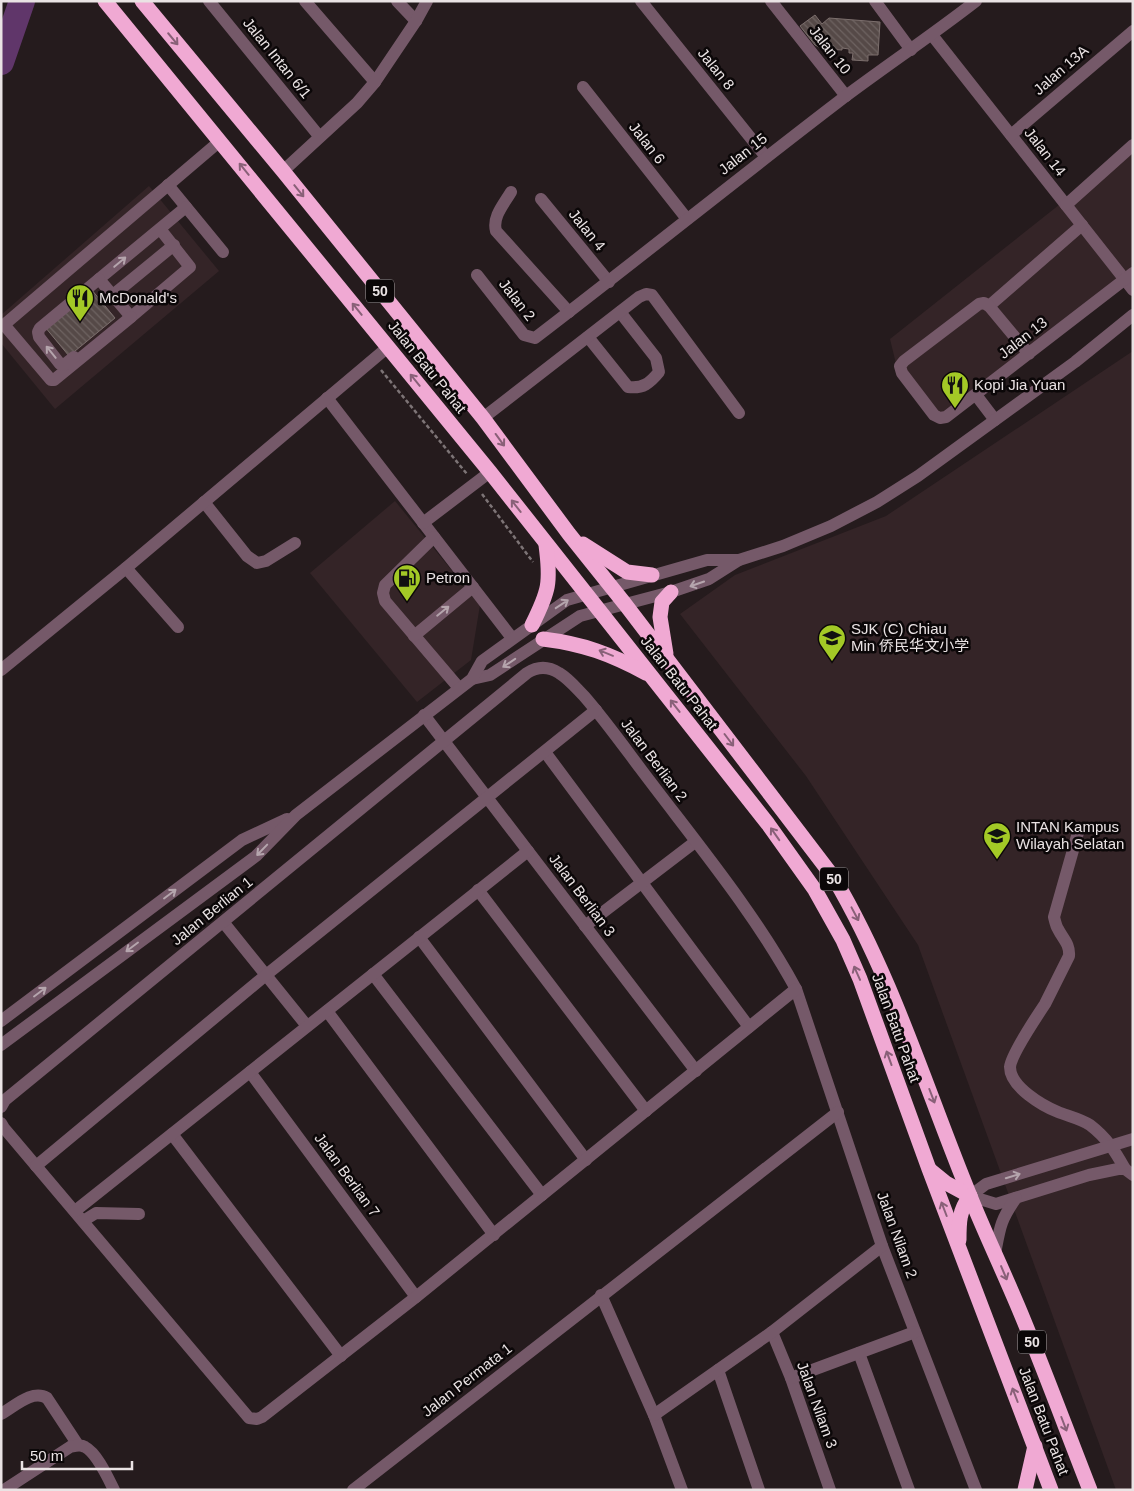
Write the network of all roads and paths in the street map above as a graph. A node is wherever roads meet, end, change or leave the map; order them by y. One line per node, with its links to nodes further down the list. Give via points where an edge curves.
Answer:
1 (142, 1): 23 (highway, Jalan Batu Pahat / 50, one-way to 23)
2 (209, 1): 19 (street, Jalan Intan 6/1)
3 (305, 1): 15 (street)
4 (398, 1): 11 (street)
5 (427, 1): 11 (street)
6 (641, 1): 22 (street, Jalan 8)
7 (771, 1): 17 (street, Jalan 10)
8 (875, 1): 14 (street)
9 (976, 1): 13 (street, Jalan 15)
10 (109, 6): 20 (highway, Jalan Batu Pahat / 50)
11 (416, 21): 15 (street)
12 (1133, 31): 18 (street, Jalan 13A)
13 (932, 34): 14 (street, Jalan 15); 18 (street, Jalan 14)
14 (911, 50): 17 (street, Jalan 15)
15 (376, 82): 19 (street)
16 (582, 87): 29 (street, Jalan 6)
17 (846, 96): 22 (street, Jalan 15)
18 (1011, 135): 27 (street, Jalan 14)
19 (319, 136): 23 (street)
20 (220, 141): 24 (street); 47 (highway, Jalan Batu Pahat / 50, one-way to 20)
21 (1133, 145): 27 (street)
22 (766, 157): 29 (street, Jalan 15)
23 (283, 172): 53 (highway, Jalan Batu Pahat / 50, one-way to 53)
24 (168, 185): 28 (street); 44 (street, via 7,322 6,327 51,380 56,380)
25 (511, 192): 41 (street, via 496,218 496,231)
26 (541, 199): 37 (street, Jalan 4)
27 (1066, 205): 30 (street, Jalan 14)
28 (186, 207): 31 (street); 33 (street)
29 (687, 219): 37 (street, Jalan 15)
30 (1082, 225): 35 (street, Jalan 14); 40 (street)
31 (160, 229): 32 (street); 36 (street, one-way to 31)
32 (174, 246): 39 (street); 44 (street, via 190,269)
33 (223, 252)
34 (477, 275): 45 (street, Jalan 2, via 524,335)
35 (1129, 276): 38 (street, Jalan 14); 48 (street, Jalan 13)
36 (99, 279): 39 (street); 44 (street, one-way to 36, via 117,323 64,365 60,364 38,332)
37 (609, 282): 41 (street, Jalan 15)
38 (1133, 290)
39 (113, 296): 44 (street)
40 (988, 306): 48 (street); 50 (street, Jalan 13, via 979,304 900,366 940,418)
41 (569, 312): 45 (street, Jalan 15)
42 (620, 312): 46 (street); 46 (street, via 656,358 659,372 651,381 638,388 628,386); 52 (street, via 638,297 652,295)
43 (1133, 315): 54 (street)
44 (131, 317)
45 (535, 338)
46 (588, 338): 53 (street)
47 (388, 347): 49 (street); 55 (highway, Jalan Batu Pahat / 50, one-way to 47)
48 (1029, 354): 50 (street, Jalan 13)
49 (368, 363): 51 (street); 56 (path)
50 (976, 395): 54 (street)
51 (327, 398): 57 (street); 58 (street)
52 (738, 413)
53 (483, 418): 59 (highway, Jalan Batu Pahat / 50, one-way to 59)
54 (995, 420): 63 (street, via 918,476 869,506 783,546)
55 (490, 472): 56 (street); 62 (highway, Jalan Batu Pahat / 50, one-way to 55)
56 (472, 485): 58 (street); 66 (path)
57 (204, 502): 61 (street, via 247,556 257,563); 64 (street)
58 (424, 523): 60 (street)
59 (569, 534): 65 (highway, via 627,572); 68 (highway, Jalan Batu Pahat / 50)
60 (434, 537): 67 (street); 75 (street, via 385,585 383,593 385,601)
61 (295, 543)
62 (546, 545): 66 (highway); 70 (highway, Jalan Batu Pahat / 50)
63 (739, 560): 65 (street, via 707,560); 69 (street, one-way to 69, via 709,579)
64 (126, 568): 74 (street); 79 (street)
65 (652, 576): 68 (street)
66 (549, 583): 73 (highway, via 546,597)
67 (473, 586): 75 (street, one-way to 67); 76 (street)
68 (611, 586): 70 (street); 71 (highway, Jalan Batu Pahat / 50)
69 (671, 592): 71 (street); 78 (highway, via 662,602 660,617)
70 (586, 594): 72 (highway, Jalan Batu Pahat / 50); 73 (street, one-way to 70, via 567,600)
71 (625, 604): 72 (street); 78 (highway, Jalan Batu Pahat / 50)
72 (599, 610): 77 (street, via 580,616); 80 (highway, Jalan Batu Pahat / 50)
73 (532, 624): 76 (street)
74 (178, 627)
75 (414, 636): 82 (street)
76 (512, 638): 81 (street, via 482,661)
77 (543, 639): 80 (highway, one-way to 77, via 597,650); 81 (street, one-way to 81, via 490,676)
78 (668, 661): 119 (highway, Jalan Batu Pahat / 50, one-way to 119, via 834,878 855,914 903,1020)
79 (1, 670)
80 (650, 674): 116 (highway, Jalan Batu Pahat / 50, one-way to 80, via 860,979 815,890 768,824)
81 (472, 678): 82 (street)
82 (458, 688): 84 (street)
83 (596, 710): 85 (street, Jalan Berlian 2, via 569,680 544,667 534,669); 86 (street); 90 (street, Jalan Berlian 2)
84 (424, 715): 85 (street, Jalan Berlian 3); 88 (street)
85 (444, 740): 87 (street, Jalan Berlian 3); 94 (street, Jalan Berlian 1)
86 (545, 752): 87 (street); 92 (street)
87 (488, 798): 91 (street, Jalan Berlian 3); 97 (street)
88 (296, 815): 101 (street, one-way to 88, via 242,840); 104 (street, one-way to 104, via 256,856)
89 (1079, 830): 113 (street, via 1054,917 1057,928 1068,943 1070,956 1010,1067 1020,1087 1033,1098 1088,1124)
90 (696, 842): 92 (street); 99 (street, Jalan Berlian 2, via 779,958)
91 (528, 851): 93 (street); 95 (street, Jalan Berlian 3)
92 (642, 883): 95 (street); 103 (street)
93 (478, 890): 96 (street); 108 (street)
94 (224, 923): 97 (street); 107 (street, Jalan Berlian 1, via 5,1100)
95 (585, 926): 105 (street, Jalan Berlian 3)
96 (419, 937): 98 (street); 114 (street)
97 (266, 974): 102 (street); 115 (street)
98 (373, 974): 100 (street); 118 (street)
99 (796, 988): 103 (street); 109 (street, Jalan Nilam 2)
100 (327, 1011): 102 (street); 123 (street)
101 (1, 1021)
102 (307, 1026): 106 (street)
103 (749, 1027): 105 (street)
104 (1, 1045)
105 (696, 1071): 108 (street)
106 (250, 1072): 111 (street); 128 (street, Jalan Berlian 7)
107 (1, 1107)
108 (646, 1111): 114 (street)
109 (838, 1112): 124 (street, Jalan Nilam 2); 127 (street, Jalan Permata 1)
110 (1, 1123): 115 (street)
111 (172, 1134): 122 (street); 132 (street)
112 (1133, 1138): 113 (street)
113 (1112, 1146): 117 (street); 119 (street, one-way to 113, via 986,1184)
114 (586, 1160): 118 (street)
115 (36, 1166): 122 (street)
116 (929, 1169): 119 (highway); 125 (highway, Jalan Batu Pahat / 50, one-way to 116)
117 (1129, 1172): 120 (street, via 1118,1169 1090,1175)
118 (542, 1196): 123 (street)
119 (970, 1196): 120 (street, via 996,1204); 125 (highway, via 962,1208); 126 (highway, Jalan Batu Pahat / 50)
120 (1016, 1198): 126 (street, via 1003,1217)
121 (140, 1214): 122 (street)
122 (79, 1216): 132 (street, via 249,1418 262,1417)
123 (494, 1235): 128 (street)
124 (882, 1246): 129 (street); 130 (street, Jalan Nilam 2)
125 (959, 1249): 138 (highway, Jalan Batu Pahat / 50, one-way to 125)
126 (995, 1254): 149 (highway, Jalan Batu Pahat / 50, one-way to 149)
127 (601, 1295): 136 (street); 141 (street, Jalan Permata 1)
128 (416, 1298): 132 (street)
129 (772, 1332): 133 (street); 134 (street, Jalan Nilam 3)
130 (915, 1332): 131 (street); 146 (street, Jalan Nilam 2)
131 (859, 1353): 134 (street); 145 (street)
132 (341, 1356)
133 (718, 1370): 136 (street); 143 (street)
134 (791, 1378): 144 (street, Jalan Nilam 3)
135 (1, 1414): 137 (street, via 30,1396 43,1395)
136 (654, 1416): 142 (street)
137 (78, 1445): 139 (street); 140 (street, via 93,1454)
138 (1035, 1446): 147 (highway); 148 (highway, Jalan Batu Pahat / 50)
139 (4, 1490)
140 (114, 1490)
141 (353, 1490)
142 (682, 1490)
143 (759, 1490)
144 (830, 1490)
145 (909, 1490)
146 (976, 1490)
147 (1025, 1490)
148 (1051, 1490)
149 (1090, 1490)

